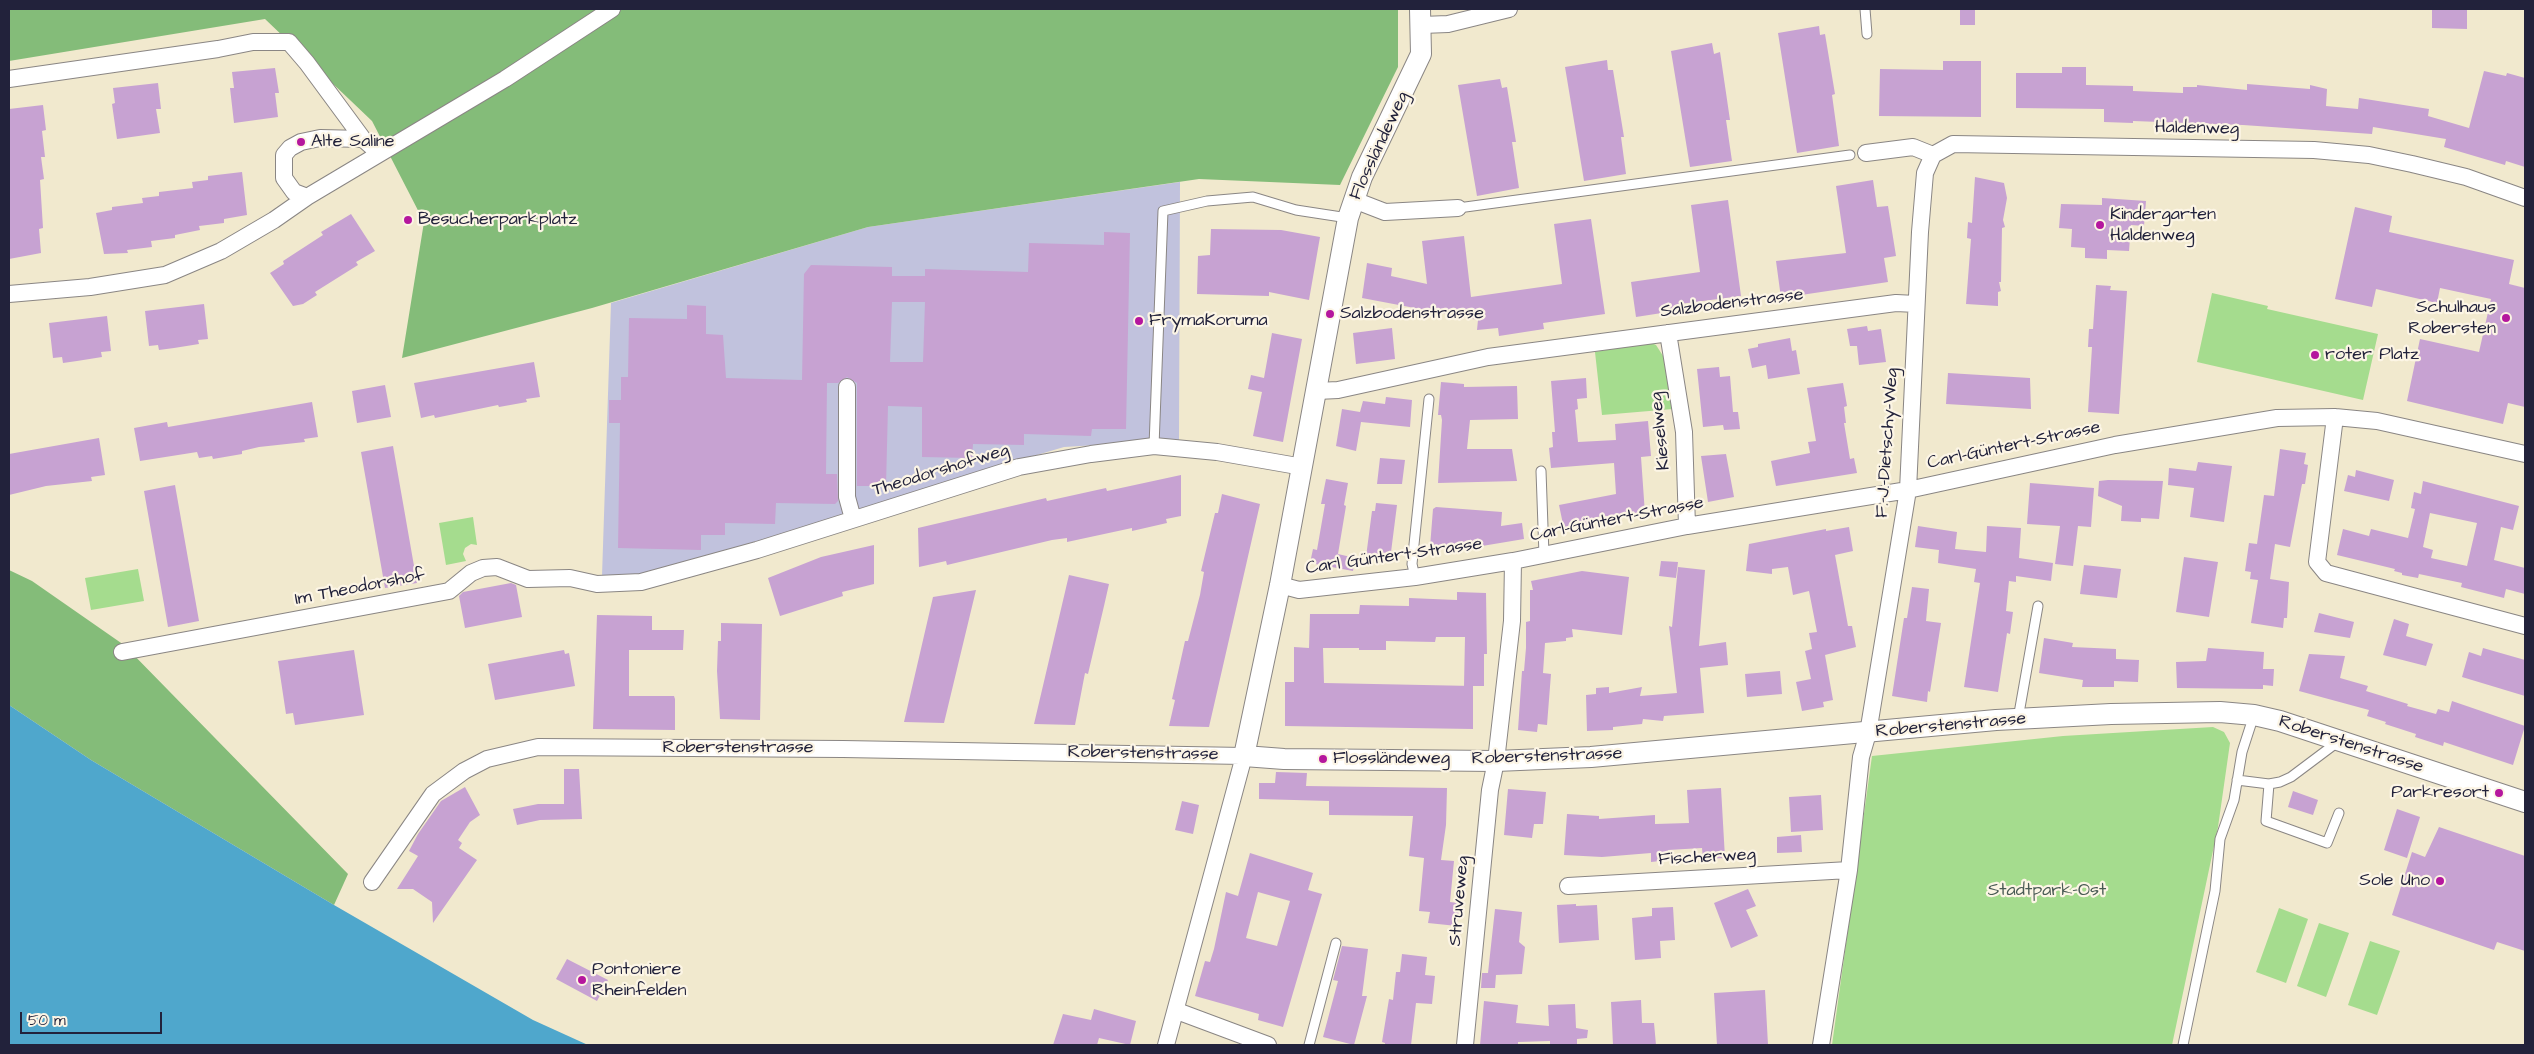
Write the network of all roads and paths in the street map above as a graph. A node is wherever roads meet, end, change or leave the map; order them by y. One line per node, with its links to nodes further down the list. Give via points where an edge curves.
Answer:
1 (612, 9): 8 (street, via 497,85)
2 (1509, 9): 4 (street, via 1448,24)
3 (1865, 9): 5 (lane)
4 (1421, 17): 14 (street, Flossländeweg, via 1421,54 1362,177)
5 (1867, 34)
6 (9, 79): 7 (street, via 253,42 289,42)
7 (363, 139): 8 (street); 11 (street, via 320,138 290,148 284,155 284,178 294,192)
8 (379, 153): 11 (street)
9 (1858, 154): 10 (street, via 1913,147); 13 (lane)
10 (1933, 155): 12 (street, Haldenweg, via 1953,144 2314,150 2369,155 2412,164 2466,177); 16 (street, F.-J.-Dietschy-Weg, via 1925,173)
11 (307, 197): 15 (street, via 221,251 165,275 90,287)
12 (2525, 198)
13 (1458, 208): 14 (street, via 1385,212)
14 (1351, 209): 19 (street, Flossländeweg); 22 (lane, via 1296,210 1253,197 1207,201 1163,211)
15 (9, 294)
16 (1916, 304): 17 (street, Salzbodenstrasse, via 1896,303); 26 (street, F.-J.-Dietschy-Weg)
17 (1668, 332): 19 (street, Salzbodenstrasse, via 1488,357 1338,390); 28 (street, Kieselweg, via 1684,432)
18 (847, 387): 27 (street, via 847,497)
19 (1317, 391): 24 (street, Flossländeweg)
20 (1429, 399): 31 (lane, via 1412,564)
21 (2335, 417): 23 (street, Carl-Güntert-Strasse, via 2377,421); 26 (street, Carl-Güntert-Strasse, via 2277,418 2124,443); 35 (street, via 2317,562 2326,573)
22 (1154, 446): 24 (street, Theodorshofweg, via 1218,452); 27 (street, Theodorshofweg, via 1019,467)
23 (2525, 454)
24 (1303, 467): 33 (street, Flossländeweg)
25 (1541, 471): 29 (lane)
26 (1908, 490): 28 (street, Carl-Güntert-Strasse); 39 (street, F.-J.-Dietschy-Weg)
27 (853, 519): 32 (street, Theodorshofweg, via 641,582)
28 (1687, 526): 29 (street, Carl-Güntert-Strasse)
29 (1544, 555): 30 (street, Carl-Güntert-Strasse)
30 (1513, 561): 31 (street, Carl Güntert-Strasse); 42 (street, Struveweg, via 1512,622)
31 (1415, 577): 33 (street, Carl Güntert-Strasse, via 1299,590)
32 (597, 584): 36 (street, Im Theodorshof, via 570,578 528,578 497,566 483,568 471,573 449,591)
33 (1280, 585): 41 (street, Flossländeweg)
34 (2038, 606): 38 (lane)
35 (2525, 626)
36 (122, 652)
37 (2254, 715): 38 (street, Roberstenstrasse, via 2220,712); 40 (street, Roberstenstrasse); 43 (lane)
38 (2018, 719): 39 (street, Roberstenstrasse)
39 (1868, 734): 42 (street, Roberstenstrasse, via 1591,757); 47 (street, via 1861,757)
40 (2340, 740): 44 (lane, via 2291,776); 45 (street, Roberstenstrasse)
41 (1244, 756): 42 (street, Roberstenstrasse); 48 (street, Roberstenstrasse, via 538,747 487,760 433,794); 51 (street, Flossländeweg)
42 (1496, 761): 55 (street, Struveweg, via 1490,790)
43 (2237, 780): 44 (lane); 57 (lane, via 2234,800 2220,839 2215,891)
44 (2269, 784): 46 (lane, via 2266,821 2327,844)
45 (2525, 802)
46 (2339, 813)
47 (1849, 870): 49 (street, Fischerweg); 56 (street)
48 (372, 882)
49 (1568, 886)
50 (1336, 943): 54 (lane)
51 (1177, 1011): 52 (street, Flossländeweg); 53 (street)
52 (1166, 1045)
53 (1268, 1045)
54 (1308, 1045)
55 (1465, 1045)
56 (1821, 1045)
57 (2183, 1045)

